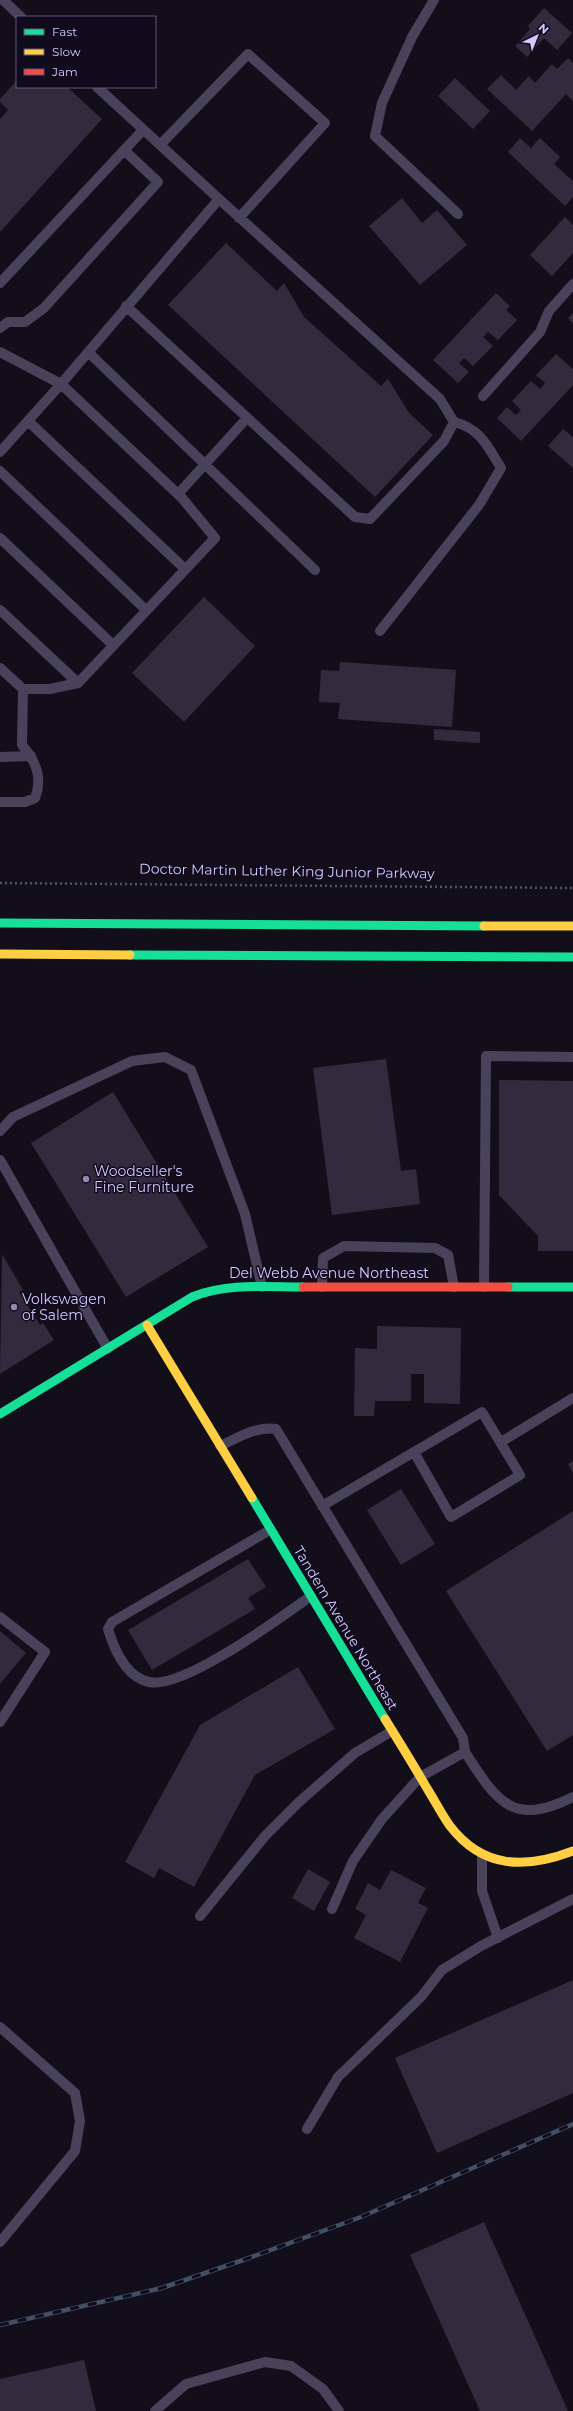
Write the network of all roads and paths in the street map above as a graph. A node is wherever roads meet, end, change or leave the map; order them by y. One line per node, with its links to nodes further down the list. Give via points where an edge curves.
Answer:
1 (3, 0): 3 (lane)
2 (434, 0): 9 (lane, via 412,37 382,103 375,136)
3 (21, 16)
4 (98, 88): 5 (lane)
5 (143, 130): 6 (lane); 7 (lane)
6 (160, 145): 8 (lane); 10 (lane, via 248,54 325,123)
7 (124, 150): 11 (lane); 14 (lane, via 158,182 44,308 25,322 8,322)
8 (219, 199): 10 (lane); 13 (lane)
9 (458, 214)
10 (239, 218): 21 (lane, via 440,399)
11 (0, 283)
12 (573, 284): 18 (lane, via 549,311 540,332)
13 (126, 306): 16 (lane); 19 (lane)
14 (0, 328)
15 (0, 352): 17 (lane)
16 (88, 352): 17 (lane); 23 (lane)
17 (61, 384): 20 (lane); 25 (lane)
18 (483, 396)
19 (247, 418): 21 (lane, via 354,517 370,519 444,441); 23 (lane)
20 (28, 421): 22 (lane); 27 (lane)
21 (454, 422): 31 (lane, via 468,425 481,437 501,468 479,505)
22 (0, 452)
23 (205, 464): 25 (lane); 28 (lane)
24 (0, 471): 30 (lane)
25 (178, 494): 27 (lane, via 215,538)
26 (0, 538): 32 (lane)
27 (185, 569): 30 (lane)
28 (316, 570)
29 (0, 610): 34 (lane)
30 (146, 610): 32 (lane)
31 (380, 631)
32 (113, 645): 34 (lane)
33 (0, 668): 35 (lane)
34 (78, 683): 35 (lane, via 50,689)
35 (23, 689): 36 (lane, via 22,746)
36 (31, 756): 37 (lane); 38 (lane, via 37,767 40,786 35,798 25,802)
37 (0, 757)
38 (0, 802)
39 (0, 882): 40 (path, Doctor Martin Luther King Junior Parkway)
40 (573, 888)
41 (0, 924): 42 (main road)
42 (573, 926)
43 (0, 954): 44 (main road)
44 (573, 957)
45 (573, 1057): 51 (lane, via 486,1056)
46 (0, 1131): 48 (lane, via 13,1117 132,1061 165,1057 191,1070 245,1214)
47 (0, 1160): 54 (lane)
48 (262, 1287): 49 (main road, Del Webb Avenue Northeast); 53 (main road, Del Webb Avenue Northeast, via 210,1290 192,1297)
49 (322, 1287): 50 (main road, Del Webb Avenue Northeast); 50 (lane, via 323,1258 344,1246 435,1248 448,1255)
50 (454, 1287): 51 (main road, Del Webb Avenue Northeast)
51 (484, 1287): 52 (main road, Del Webb Avenue Northeast)
52 (573, 1287)
53 (147, 1326): 54 (main road, Del Webb Avenue Northeast); 58 (main road, Tandem Avenue Northeast)
54 (108, 1349): 56 (main road, Del Webb Avenue Northeast)
55 (573, 1398): 57 (lane)
56 (0, 1414)
57 (501, 1442): 59 (lane, via 482,1412); 59 (lane, via 520,1475 451,1517)
58 (220, 1446): 60 (lane, via 264,1427 276,1429); 61 (main road, Tandem Avenue Northeast)
59 (414, 1452): 60 (lane)
60 (322, 1506): 66 (lane, via 463,1738)
61 (270, 1530): 62 (main road, Tandem Avenue Northeast); 62 (lane, via 112,1622 108,1629 121,1660 139,1678 150,1682 167,1682 228,1651)
62 (311, 1596): 65 (main road, Tandem Avenue Northeast)
63 (0, 1617): 64 (lane, via 45,1652)
64 (0, 1722)
65 (392, 1731): 67 (main road, Tandem Avenue Northeast); 73 (lane, via 355,1753 299,1802 265,1836)
66 (465, 1752): 67 (lane); 68 (lane, via 491,1792 512,1808 540,1809)
67 (420, 1777): 70 (main road, Tandem Avenue Northeast, via 450,1826 462,1840); 72 (lane, via 382,1819 353,1861)
68 (573, 1796)
69 (573, 1851): 70 (main road, Tandem Avenue Northeast, via 536,1864 513,1865)
70 (482, 1854): 74 (lane, via 482,1891)
71 (573, 1899): 74 (lane)
72 (332, 1909)
73 (200, 1916)
74 (498, 1938): 76 (lane, via 442,1970 421,1997 338,2077)
75 (0, 2027): 77 (lane, via 75,2093 80,2121 75,2151)
76 (307, 2129)
77 (0, 2242)
78 (155, 2411): 79 (lane, via 186,2384 265,2362 291,2366 323,2389)
79 (339, 2411)

